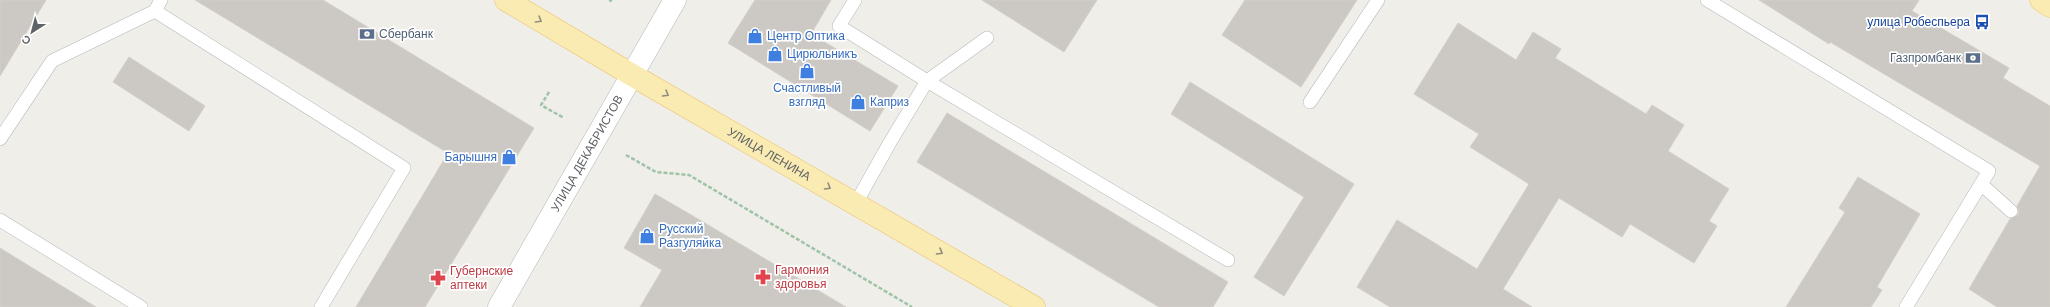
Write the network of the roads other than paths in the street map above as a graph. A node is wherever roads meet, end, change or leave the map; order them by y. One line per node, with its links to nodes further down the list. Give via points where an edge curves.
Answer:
1 (506, 0): 10 (main road, УЛИЦА ЛЕНИНА, one-way to 10)
2 (675, 0): 10 (street, УЛИЦА ДЕКАБРИСТОВ)
3 (855, 0): 11 (lane, via 839,26)
4 (1378, 0): 12 (lane)
5 (1707, 0): 14 (lane, via 1989,171)
6 (2041, 0): 8 (main road)
7 (158, 5): 13 (lane, via 52,61); 20 (lane, via 404,168)
8 (2050, 6)
9 (986, 38): 11 (lane)
10 (632, 75): 15 (main road, УЛИЦА ЛЕНИНА, one-way to 15); 21 (street, УЛИЦА ДЕКАБРИСТОВ)
11 (927, 81): 15 (lane); 18 (lane)
12 (1310, 102)
13 (0, 139)
14 (1981, 184): 16 (lane); 23 (lane)
15 (856, 203): 22 (main road, УЛИЦА ЛЕНИНА, one-way to 22)
16 (2011, 211)
17 (0, 220): 19 (lane)
18 (1228, 260)
19 (141, 307)
20 (321, 307)
21 (498, 307)
22 (1034, 307)
23 (1906, 307)

